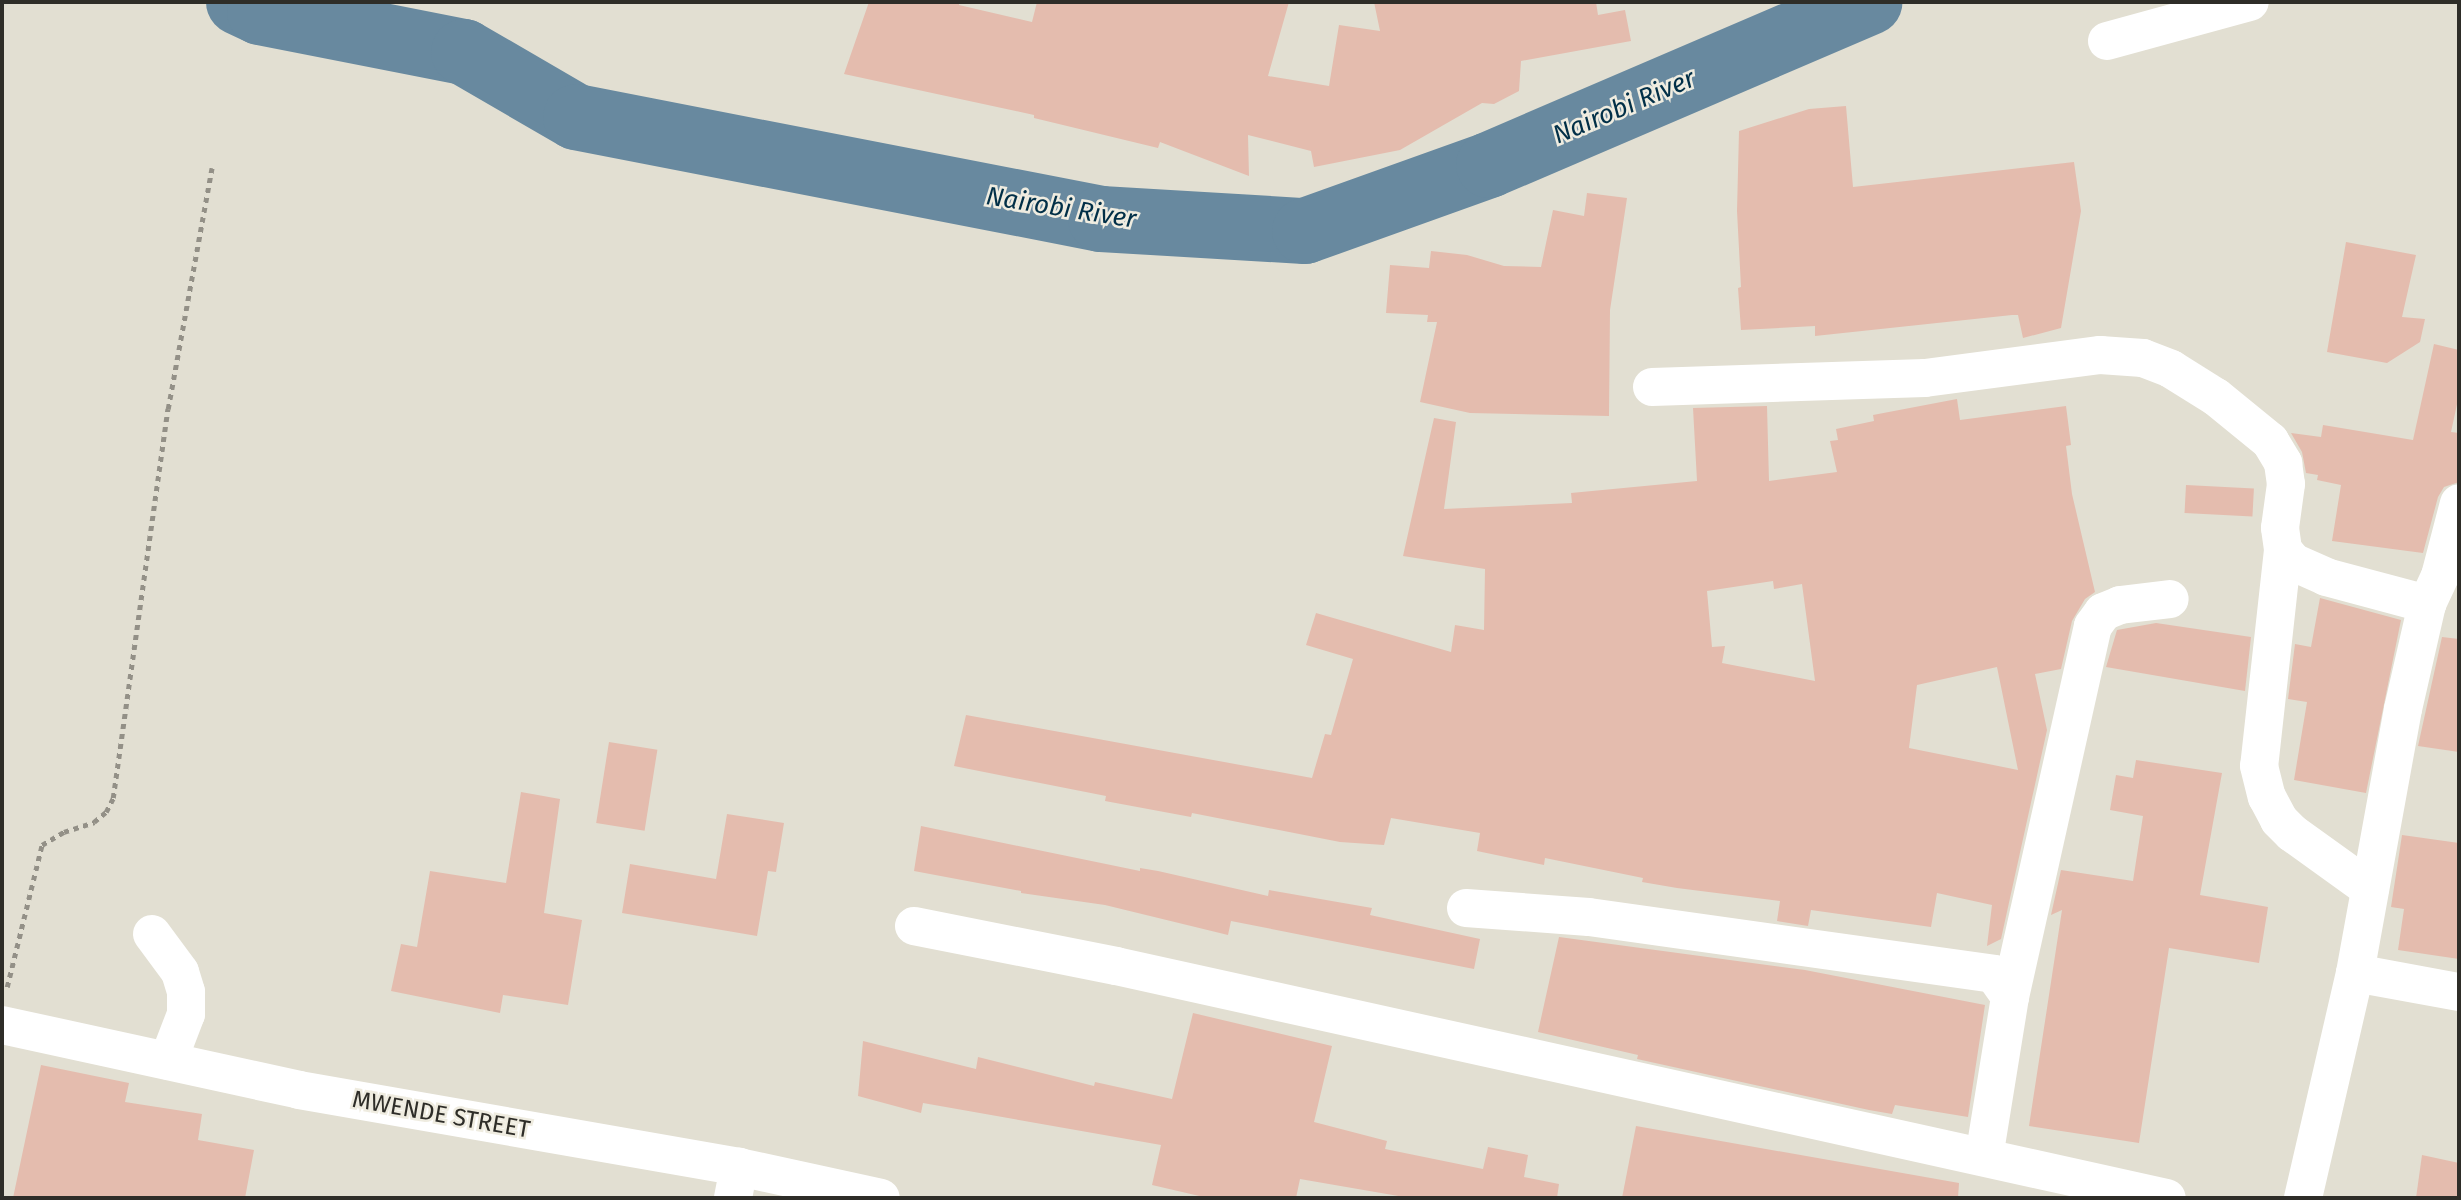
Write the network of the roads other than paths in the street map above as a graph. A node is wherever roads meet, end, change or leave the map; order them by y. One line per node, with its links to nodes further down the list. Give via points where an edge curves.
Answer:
1 (2250, 2): 2 (street)
2 (2107, 41)
3 (1652, 387): 5 (street, via 1925,378 2100,355 2144,358 2216,397 2270,441 2283,463 2286,484 2280,528)
4 (2459, 503): 7 (street, via 2440,576)
5 (2283, 550): 7 (street, via 2308,571); 8 (street, via 2261,777 2279,820)
6 (2170, 599): 14 (street, via 2120,605 2103,612 2094,626)
7 (2427, 604): 8 (street)
8 (2370, 889): 12 (street)
9 (1466, 908): 14 (street, via 1589,916 1994,974)
10 (914, 926): 17 (street, via 1116,966)
11 (152, 934): 16 (street, via 180,972 186,992 186,1014)
12 (2355, 973): 13 (street); 21 (street)
13 (2459, 992)
14 (2010, 997): 17 (street)
15 (3, 1011): 16 (street, MWENDE STREET)
16 (168, 1061): 18 (street, MWENDE STREET)
17 (1984, 1157): 20 (street)
18 (736, 1183): 19 (street, MWENDE STREET)
19 (881, 1198)
20 (2167, 1198)
21 (2304, 1198)

